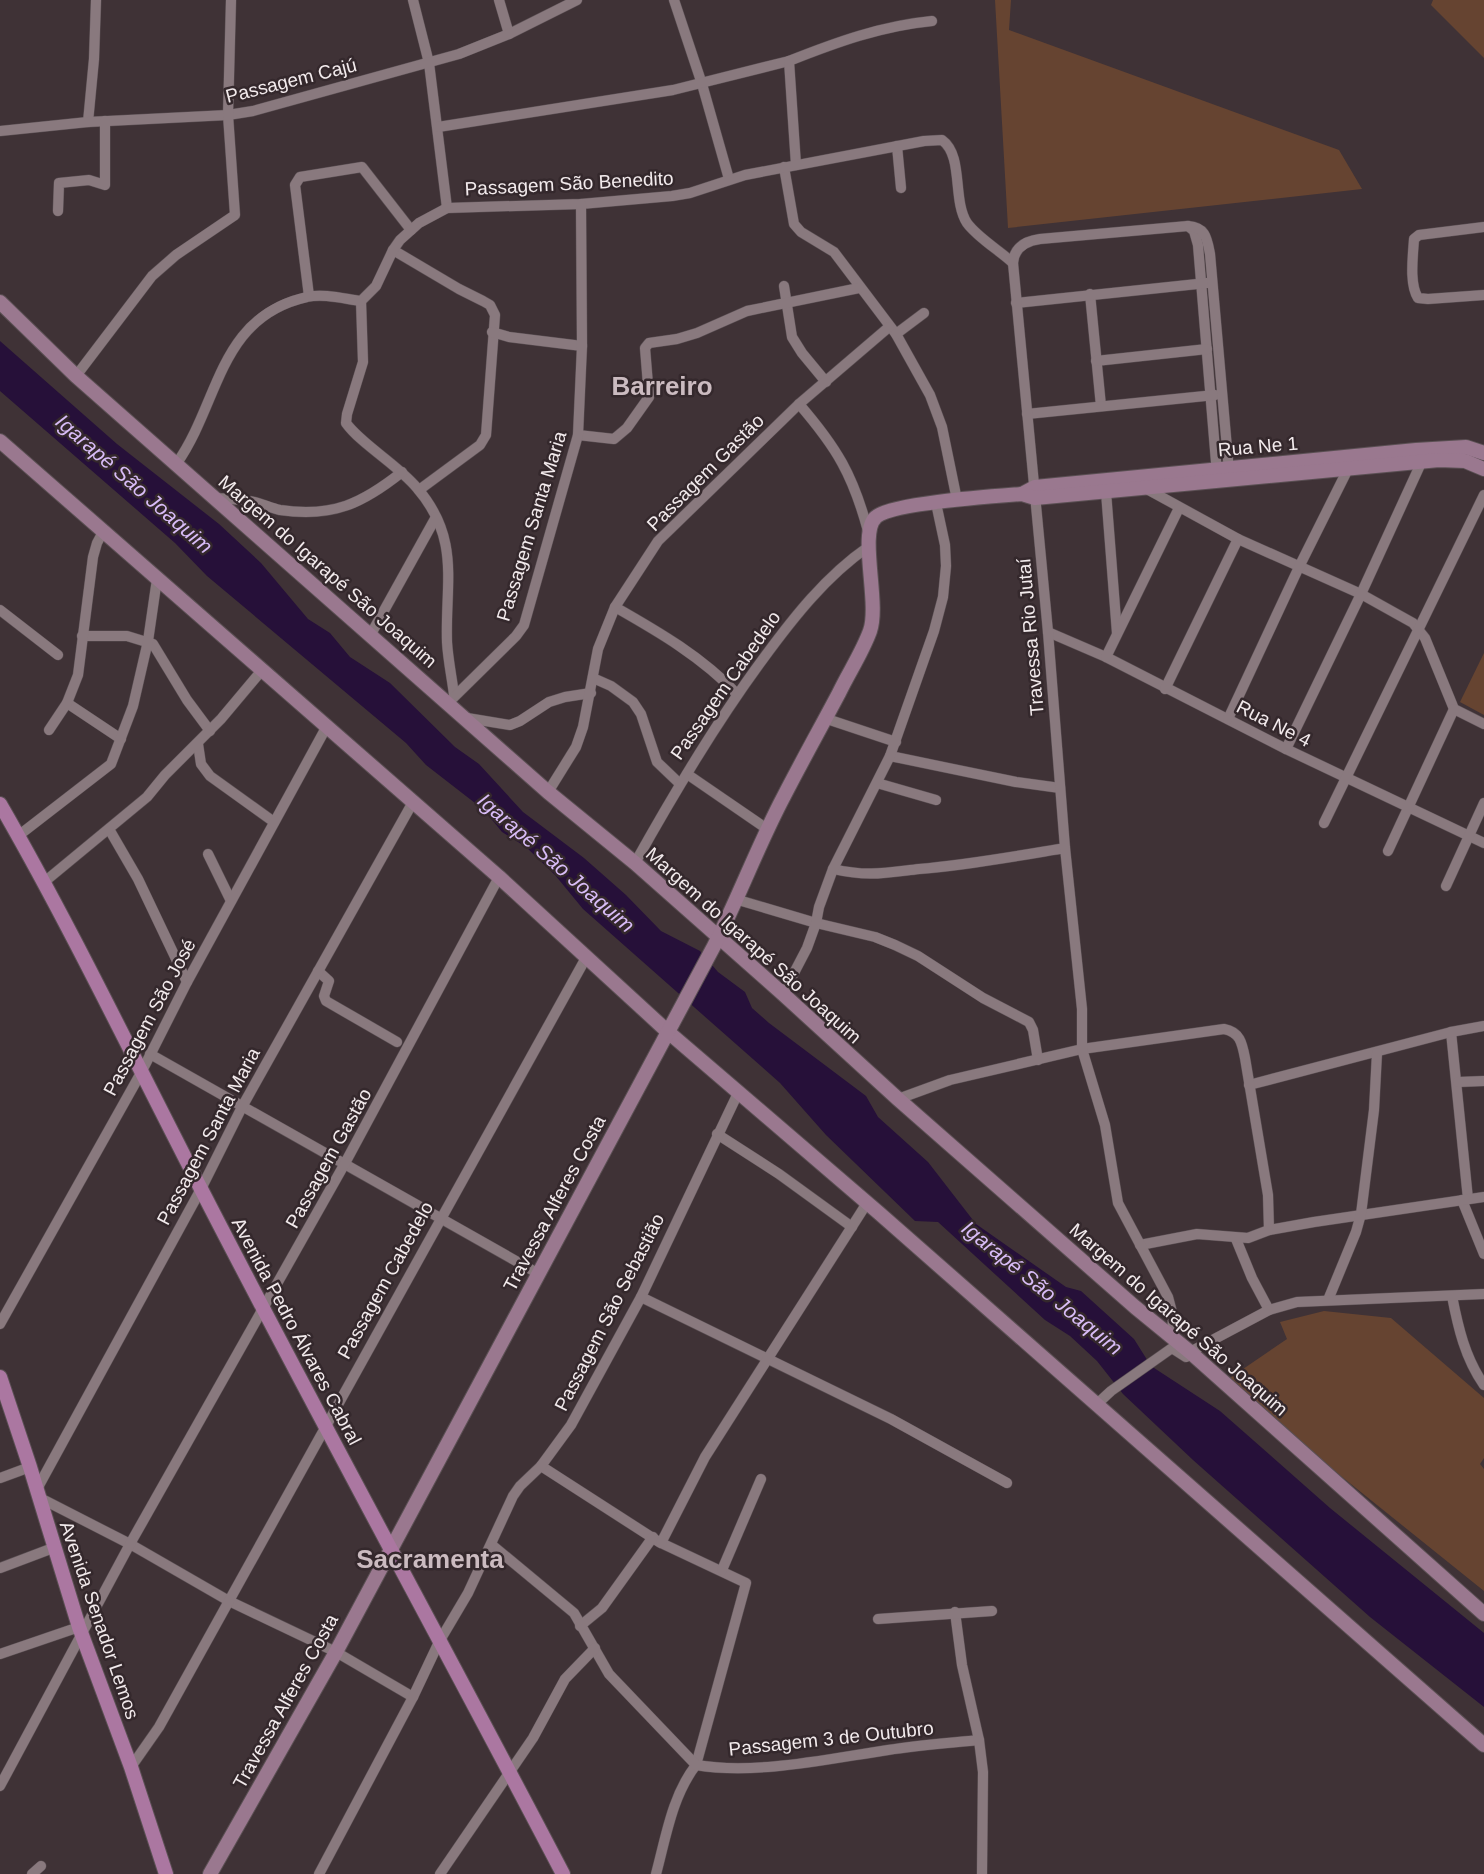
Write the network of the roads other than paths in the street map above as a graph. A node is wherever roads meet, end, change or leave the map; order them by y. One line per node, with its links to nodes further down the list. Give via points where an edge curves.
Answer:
1 (96, 0): 14 (street)
2 (231, 0): 12 (street)
3 (413, 0): 10 (street)
4 (499, 0): 8 (street)
5 (577, 0): 8 (street, Passagem Cajú)
6 (674, 0): 11 (street)
7 (932, 21): 9 (street, via 863,33)
8 (509, 34): 10 (street, Passagem Cajú)
9 (789, 61): 11 (street); 18 (street)
10 (429, 63): 12 (street, Passagem Cajú); 15 (street)
11 (702, 84): 15 (street); 20 (street)
12 (228, 115): 13 (street, Passagem Cajú); 47 (street, via 233,218 152,276)
13 (106, 121): 14 (street, Passagem Cajú); 24 (street, via 105,185 89,180 59,183)
14 (89, 122): 16 (street, Passagem Cajú)
15 (438, 127): 23 (street)
16 (0, 131)
17 (897, 146): 18 (street, Passagem São Benedito); 21 (street); 29 (street, Passagem São Benedito, via 935,139 946,143 967,223)
18 (796, 164): 19 (street, Passagem São Benedito)
19 (784, 167): 20 (street, Passagem São Benedito); 33 (street, via 794,224 834,252)
20 (729, 179): 22 (street, Passagem São Benedito, via 690,193)
21 (901, 188)
22 (581, 204): 23 (street, Passagem São Benedito); 45 (street, Passagem Santa Maria)
23 (447, 208): 27 (street, Passagem São Benedito)
24 (58, 211)
25 (1188, 226): 29 (street, via 1031,240 1014,254); 30 (street, via 1199,227 1206,235); 31 (street, via 1196,237)
26 (1484, 227): 35 (street, via 1413,239 1416,295 1422,299)
27 (411, 229): 28 (street, Passagem São Benedito); 36 (street, via 362,167 300,177 295,185)
28 (393, 250): 37 (street, Passagem São Benedito, via 376,286); 43 (street, via 490,305 495,314)
29 (1013, 263): 40 (street, Travessa Rio Jutaí)
30 (1213, 282): 31 (street); 44 (street)
31 (1201, 284): 34 (street); 44 (street)
32 (784, 286): 39 (street)
33 (859, 288): 39 (street); 42 (street)
34 (1090, 295): 40 (street); 46 (street)
35 (1484, 295)
36 (309, 296): 37 (street); 58 (street, via 274,310 234,346)
37 (360, 301): 61 (street, via 363,362 346,423)
38 (0, 302): 47 (street, Margem do Igarapé São Joaquim)
39 (786, 303): 48 (street, via 792,337); 54 (street, via 648,344 650,393 627,428 614,439)
40 (1016, 303): 53 (street, Travessa Rio Jutaí)
41 (924, 313): 42 (street, Passagem Gastão)
42 (892, 331): 48 (street, Passagem Gastão); 69 (street, via 938,411)
43 (492, 332): 45 (street); 64 (street, via 486,435 480,445)
44 (1210, 345): 46 (street); 49 (street); 50 (street)
45 (582, 346): 54 (street, Passagem Santa Maria)
46 (1096, 361): 52 (street)
47 (76, 376): 58 (street, Margem do Igarapé São Joaquim)
48 (826, 382): 51 (street, Passagem Gastão)
49 (1222, 395): 50 (street); 62 (street)
50 (1211, 396): 52 (street); 62 (street)
51 (799, 404): 74 (street, via 841,460 857,492); 80 (street, Passagem Gastão, via 658,541)
52 (1101, 406): 53 (street)
53 (1027, 414): 66 (street, Travessa Rio Jutaí)
54 (578, 435): 95 (street, Passagem Santa Maria, via 524,625)
55 (0, 441): 73 (street)
56 (1484, 453): 62 (street, Rua Ne 1, via 1453,448)
57 (1422, 461): 59 (street, Rua Ne 1); 60 (street, Rua Ne 1, via 1465,461); 79 (street)
58 (177, 463): 68 (street, Margem do Igarapé São Joaquim)
59 (1349, 469): 62 (street, Rua Ne 1); 77 (street)
60 (1484, 469)
61 (402, 472): 64 (street); 68 (street, via 379,490 340,508 291,511)
62 (1223, 474): 63 (street, Rua Ne 1); 66 (street, Rua Ne 1)
63 (1144, 488): 65 (street, Rua Ne 1); 71 (street)
64 (419, 490): 72 (street)
65 (1106, 492): 66 (street, Rua Ne 1); 84 (street)
66 (1031, 493): 69 (street); 83 (street, Travessa Rio Jutaí)
67 (1484, 495): 82 (street)
68 (215, 498): 85 (street, Margem do Igarapé São Joaquim)
69 (957, 500): 70 (street)
70 (936, 503): 74 (street, via 878,515); 106 (street, via 945,545 943,597)
71 (1179, 508): 75 (street); 84 (street)
72 (436, 517): 85 (street); 95 (street, via 449,561)
73 (104, 530): 78 (street); 86 (street, via 93,557)
74 (868, 531): 76 (street, Travessa Alferes Costa)
75 (1238, 539): 77 (street); 92 (street)
76 (868, 547): 94 (street, Passagem Cabedelo, via 802,609); 99 (street, Travessa Alferes Costa, via 874,617)
77 (1299, 567): 79 (street); 100 (street)
78 (157, 579): 87 (street); 90 (street)
79 (1362, 594): 82 (street); 108 (street)
80 (615, 607): 91 (street, Passagem Gastão, via 598,649); 94 (street, via 667,636)
81 (0, 610): 88 (street)
82 (1420, 629): 97 (street); 111 (street)
83 (1048, 632): 89 (street, Rua Ne 4); 114 (street, Travessa Rio Jutaí)
84 (1117, 633): 89 (street)
85 (371, 634): 95 (street, Margem do Igarapé São Joaquim)
86 (82, 636): 87 (street); 96 (street, via 78,675)
87 (148, 641): 104 (street); 105 (street)
88 (58, 655)
89 (1106, 657): 92 (street, Rua Ne 4)
90 (263, 668): 102 (street); 104 (street)
91 (593, 678): 93 (street, Passagem Gastão); 112 (street, via 633,702 657,762)
92 (1165, 689): 100 (street, Rua Ne 4)
93 (591, 693): 98 (street, via 549,702 510,725); 115 (street, Passagem Gastão, via 576,747)
94 (737, 694): 110 (street, Passagem Cabedelo)
95 (451, 699): 98 (street, Margem do Igarapé São Joaquim)
96 (67, 703): 103 (street); 105 (street)
97 (1454, 709): 101 (street); 120 (street)
98 (465, 717): 115 (street, Margem do Igarapé São Joaquim)
99 (827, 719): 106 (street); 124 (street, Travessa Alferes Costa)
100 (1228, 719): 108 (street, Rua Ne 4)
101 (1484, 723)
102 (327, 726): 117 (street); 121 (street, Passagem São José)
103 (49, 730)
104 (210, 731): 107 (street)
105 (121, 739): 126 (street, via 107,769)
106 (896, 742): 109 (street)
107 (198, 744): 121 (street, via 201,764 210,776); 123 (street)
108 (1286, 749): 111 (street, Rua Ne 4)
109 (890, 756): 113 (street); 114 (street)
110 (687, 774): 112 (street, Passagem Cabedelo); 124 (street)
111 (1347, 778): 120 (street, Rua Ne 4); 122 (street)
112 (679, 783): 131 (street, Passagem Cabedelo)
113 (877, 783): 116 (street); 132 (street)
114 (1060, 788): 128 (street, Travessa Rio Jutaí)
115 (548, 792): 131 (street, Margem do Igarapé São Joaquim)
116 (936, 800)
117 (413, 802): 133 (street); 141 (street, Passagem Santa Maria)
118 (1484, 803): 125 (street)
119 (0, 804): 126 (main road, Avenida Pedro Álvares Cabral)
120 (1409, 807): 125 (street, Rua Ne 4); 129 (street)
121 (274, 822): 137 (street, Passagem São José)
122 (1324, 823)
123 (109, 829): 134 (street); 142 (street)
124 (767, 829): 136 (street, Travessa Alferes Costa)
125 (1468, 835): 127 (street, Rua Ne 4); 135 (street)
126 (18, 836): 134 (main road, Avenida Pedro Álvares Cabral)
127 (1484, 843)
128 (1065, 848): 132 (street, via 881,875); 148 (street, Travessa Rio Jutaí, via 1083,1009)
129 (1388, 851)
130 (208, 854): 137 (street)
131 (635, 863): 139 (street, Margem do Igarapé São Joaquim)
132 (833, 869): 138 (street)
133 (499, 877): 140 (street); 160 (street, Passagem Gastão)
134 (43, 883): 152 (main road, Avenida Pedro Álvares Cabral)
135 (1446, 886)
136 (735, 899): 138 (street); 139 (street, Travessa Alferes Costa)
137 (231, 901): 142 (street, Passagem São José)
138 (816, 923): 143 (street); 151 (street, via 895,945 1024,1019 1033,1030)
139 (716, 942): 143 (street, Margem do Igarapé São Joaquim); 145 (street, Travessa Alferes Costa)
140 (587, 956): 145 (street); 166 (street, Passagem Cabedelo)
141 (318, 971): 147 (street, via 329,981 326,1001); 158 (street, Passagem Santa Maria)
142 (187, 982): 150 (street, Passagem São José)
143 (783, 994): 157 (street, Margem do Igarapé São Joaquim)
144 (1484, 1026): 146 (street)
145 (669, 1028): 156 (street); 172 (street, Travessa Alferes Costa)
146 (1451, 1032): 149 (street); 154 (street)
147 (397, 1042)
148 (1082, 1049): 151 (street); 155 (street, via 1224,1028 1239,1037); 170 (street, Travessa Rio Jutaí, via 1105,1125 1118,1203)
149 (1377, 1053): 155 (street); 165 (street)
150 (150, 1054): 152 (street, Passagem São José); 158 (street)
151 (1038, 1060): 157 (street, via 950,1080)
152 (142, 1071): 161 (main road, Avenida Pedro Álvares Cabral); 179 (street, Passagem São José)
153 (1484, 1081): 154 (street)
154 (1458, 1082): 163 (street)
155 (1249, 1085): 168 (street, via 1268,1195)
156 (738, 1091): 159 (street, Passagem São Sebastião); 164 (street)
157 (898, 1099): 180 (street, Margem do Igarapé São Joaquim)
158 (242, 1107): 160 (street); 161 (street, Passagem Santa Maria)
159 (717, 1134): 167 (street); 175 (street, Passagem São Sebastião)
160 (344, 1165): 166 (street); 177 (street, Passagem Gastão)
161 (201, 1189): 177 (main road, Avenida Pedro Álvares Cabral); 193 (street, Passagem Santa Maria)
162 (1484, 1197): 163 (street)
163 (1465, 1200): 165 (street); 171 (street)
164 (867, 1203): 167 (street); 186 (street)
165 (1361, 1214): 168 (street); 176 (street)
166 (440, 1220): 172 (street); 187 (street, Passagem Cabedelo)
167 (852, 1227): 182 (street)
168 (1269, 1230): 169 (street)
169 (1236, 1238): 170 (street, via 1197,1234); 178 (street)
170 (1140, 1245): 180 (street, Travessa Rio Jutaí, via 1172,1308)
171 (1484, 1254)
172 (539, 1274): 198 (street, Travessa Alferes Costa)
173 (1484, 1294): 174 (street)
174 (1452, 1296): 176 (street); 185 (street, via 1460,1336)
175 (640, 1297): 182 (street); 188 (street, Passagem São Sebastião, via 571,1425)
176 (1328, 1300): 178 (street)
177 (264, 1309): 187 (main road, Avenida Pedro Álvares Cabral); 195 (street, Passagem Gastão)
178 (1269, 1310): 181 (street)
179 (0, 1324)
180 (1172, 1337): 181 (street, Margem do Igarapé São Joaquim)
181 (1190, 1352): 183 (street, Margem do Igarapé São Joaquim)
182 (768, 1359): 192 (street); 194 (street)
183 (1203, 1363): 186 (street, via 1198,1367 1172,1348); 204 (street, Margem do Igarapé São Joaquim)
184 (0, 1377): 189 (main road, Avenida Senador Lemos)
185 (1484, 1384)
186 (1097, 1404): 214 (street)
187 (326, 1426): 198 (main road, Avenida Pedro Álvares Cabral); 201 (street, Passagem Cabedelo)
188 (541, 1466): 194 (street); 196 (street, Passagem São Sebastião, via 513,1496)
189 (30, 1467): 190 (street); 193 (main road, Avenida Senador Lemos)
190 (0, 1478)
191 (761, 1479): 200 (street)
192 (1007, 1483)
193 (38, 1493): 195 (street); 197 (main road, Avenida Senador Lemos)
194 (657, 1540): 200 (street); 206 (street, via 602,1608)
195 (130, 1544): 201 (street); 207 (street, Passagem Gastão)
196 (492, 1545): 206 (street, via 574,1613); 208 (street, Passagem São Sebastião)
197 (53, 1548): 199 (street); 207 (main road, Avenida Senador Lemos)
198 (389, 1549): 208 (main road, Avenida Pedro Álvares Cabral); 210 (street, Travessa Alferes Costa)
199 (0, 1568)
200 (722, 1570): 215 (street, via 746,1583)
201 (229, 1601): 210 (street); 216 (street, Passagem Cabedelo, via 159,1727)
202 (992, 1611): 203 (street)
203 (955, 1612): 205 (street); 213 (street)
204 (1484, 1614)
205 (878, 1619)
206 (580, 1626): 209 (street)
207 (80, 1632): 211 (street); 216 (main road, Avenida Senador Lemos); 218 (street, Passagem Gastão)
208 (439, 1642): 212 (street, Passagem São Sebastião); 217 (main road, Avenida Pedro Álvares Cabral)
209 (595, 1648): 215 (street, via 609,1674); 217 (street, via 565,1679)
210 (335, 1652): 212 (street); 222 (street, Travessa Alferes Costa)
211 (0, 1654)
212 (413, 1697): 223 (street, Passagem São Sebastião)
213 (979, 1741): 215 (street, Passagem 3 de Outubro, via 760,1766); 227 (street)
214 (1484, 1745)
215 (696, 1765): 226 (street, via 673,1810)
216 (131, 1767): 221 (main road, Avenida Senador Lemos)
217 (510, 1771): 224 (street); 225 (main road, Avenida Pedro Álvares Cabral)
218 (0, 1786)
219 (41, 1866): 220 (street)
220 (32, 1874)
221 (166, 1874)
222 (210, 1874)
223 (319, 1874)
224 (440, 1874)
225 (563, 1874)
226 (656, 1874)
227 (982, 1874)

